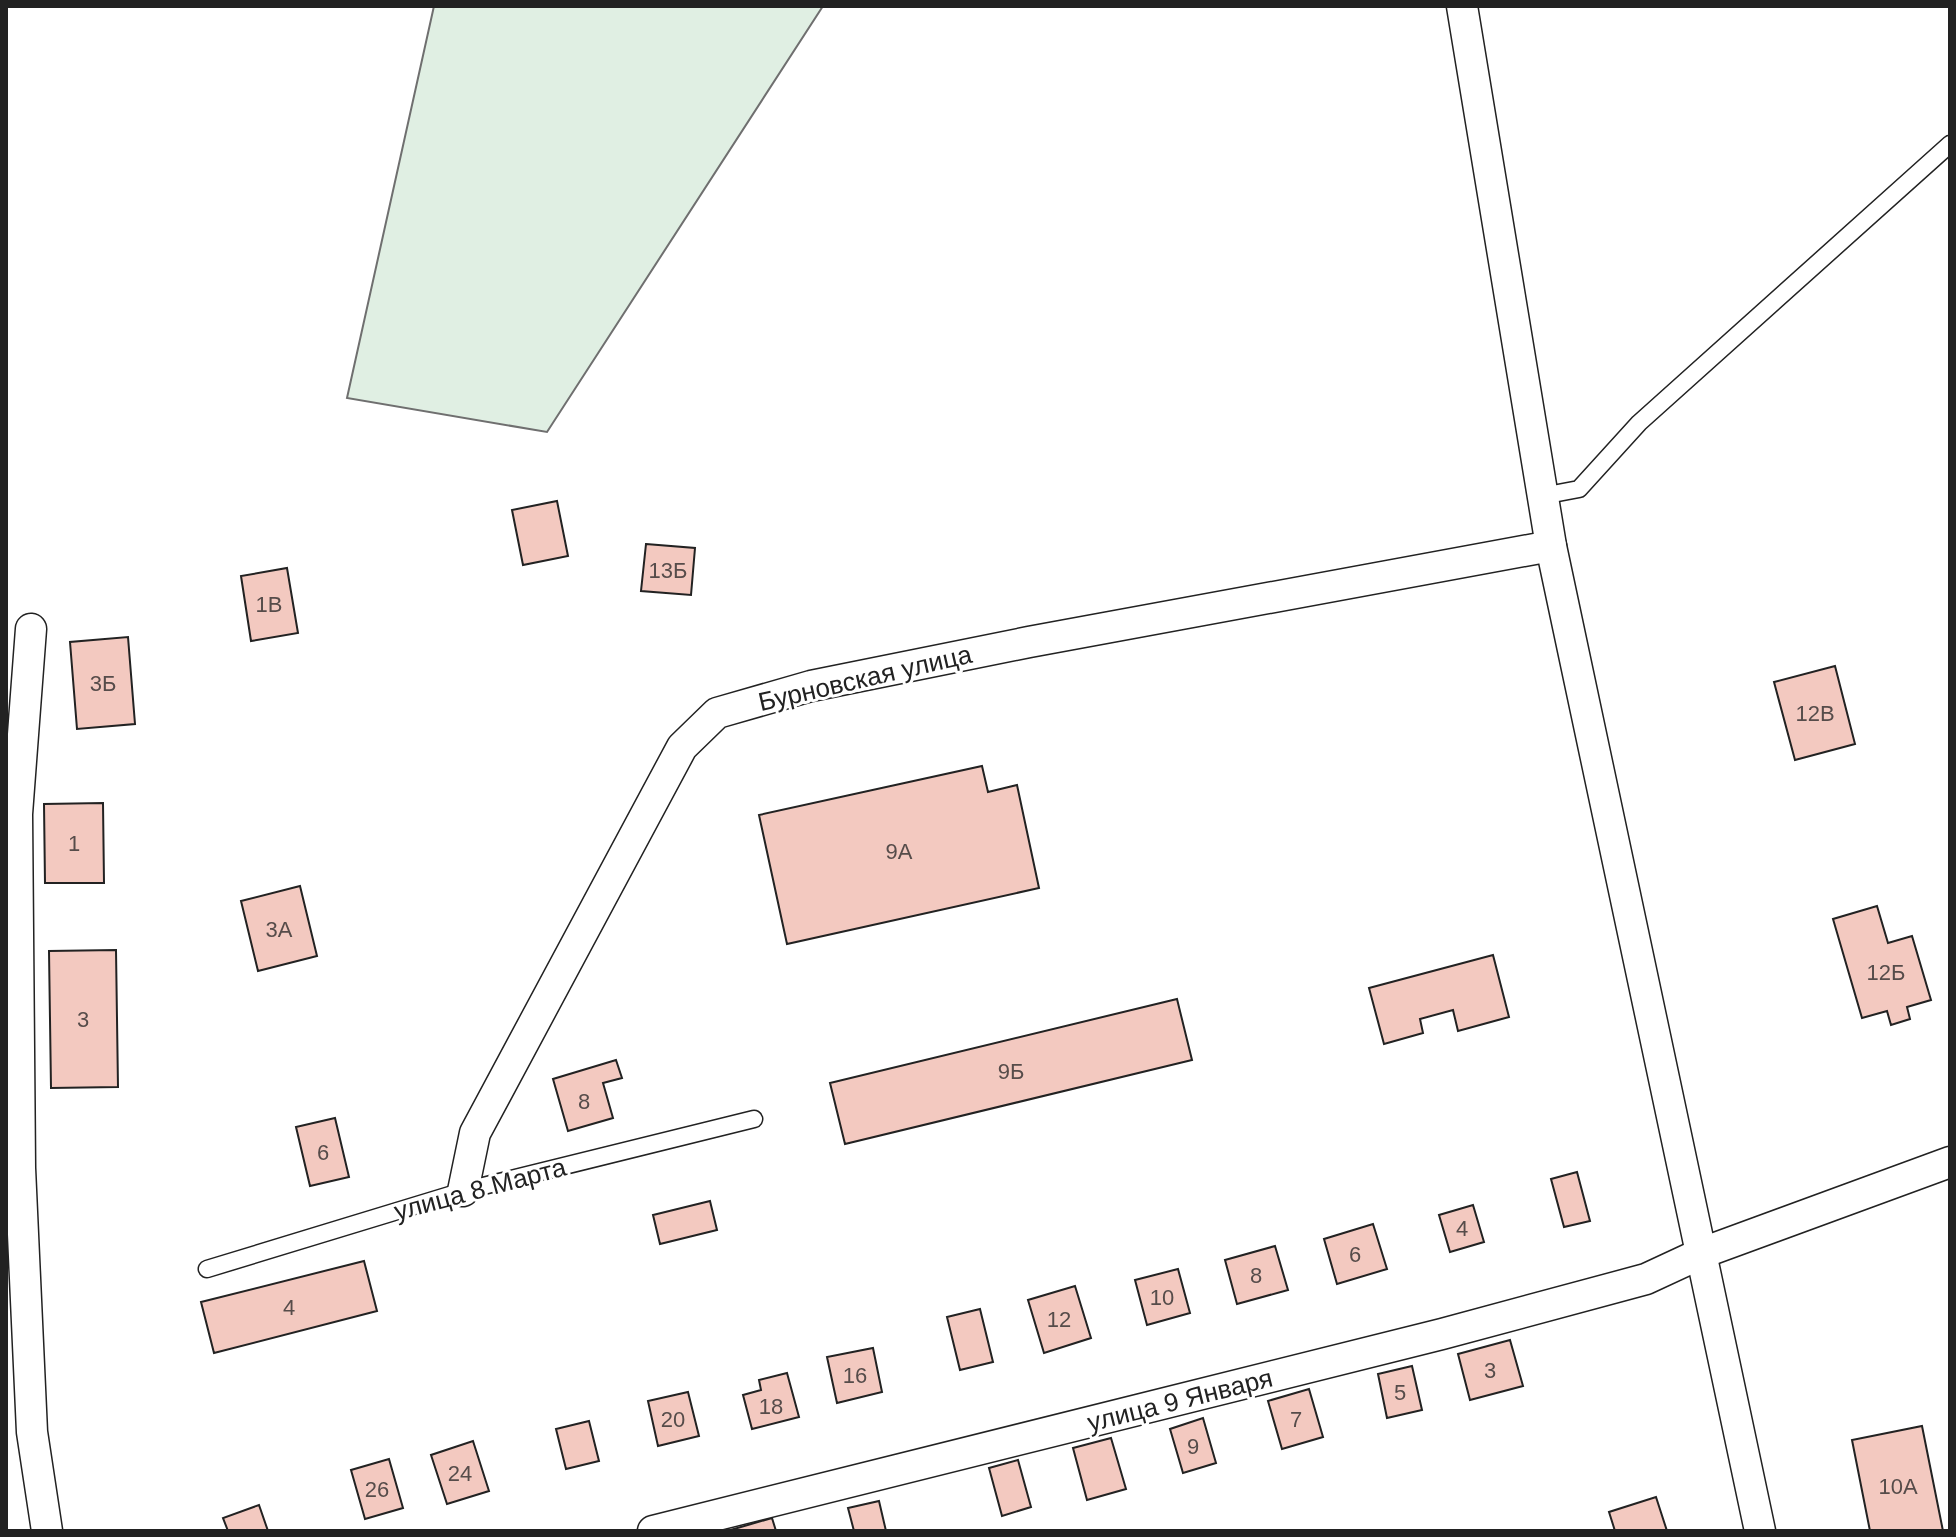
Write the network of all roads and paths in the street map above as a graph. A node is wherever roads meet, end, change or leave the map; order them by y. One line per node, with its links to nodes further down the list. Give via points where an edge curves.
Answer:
1 (1462, 6): 3 (street)
2 (1950, 144): 3 (lane, via 1639,423 1579,489)
3 (1542, 496): 4 (street)
4 (1551, 546): 8 (street, Бурновская улица, via 1013,645 811,686 717,713 682,747 475,1133); 9 (street)
5 (31, 629): 11 (street, via 17,814 20,1168 32,1432)
6 (754, 1119): 8 (lane, улица 8 Марта)
7 (1950, 1162): 9 (street, улица 9 Января)
8 (463, 1191): 10 (lane, улица 8 Марта)
9 (1702, 1253): 12 (street, улица 9 Января, via 1646,1279 1486,1322); 13 (street)
10 (207, 1269)
11 (47, 1531)
12 (653, 1531)
13 (1760, 1531)

